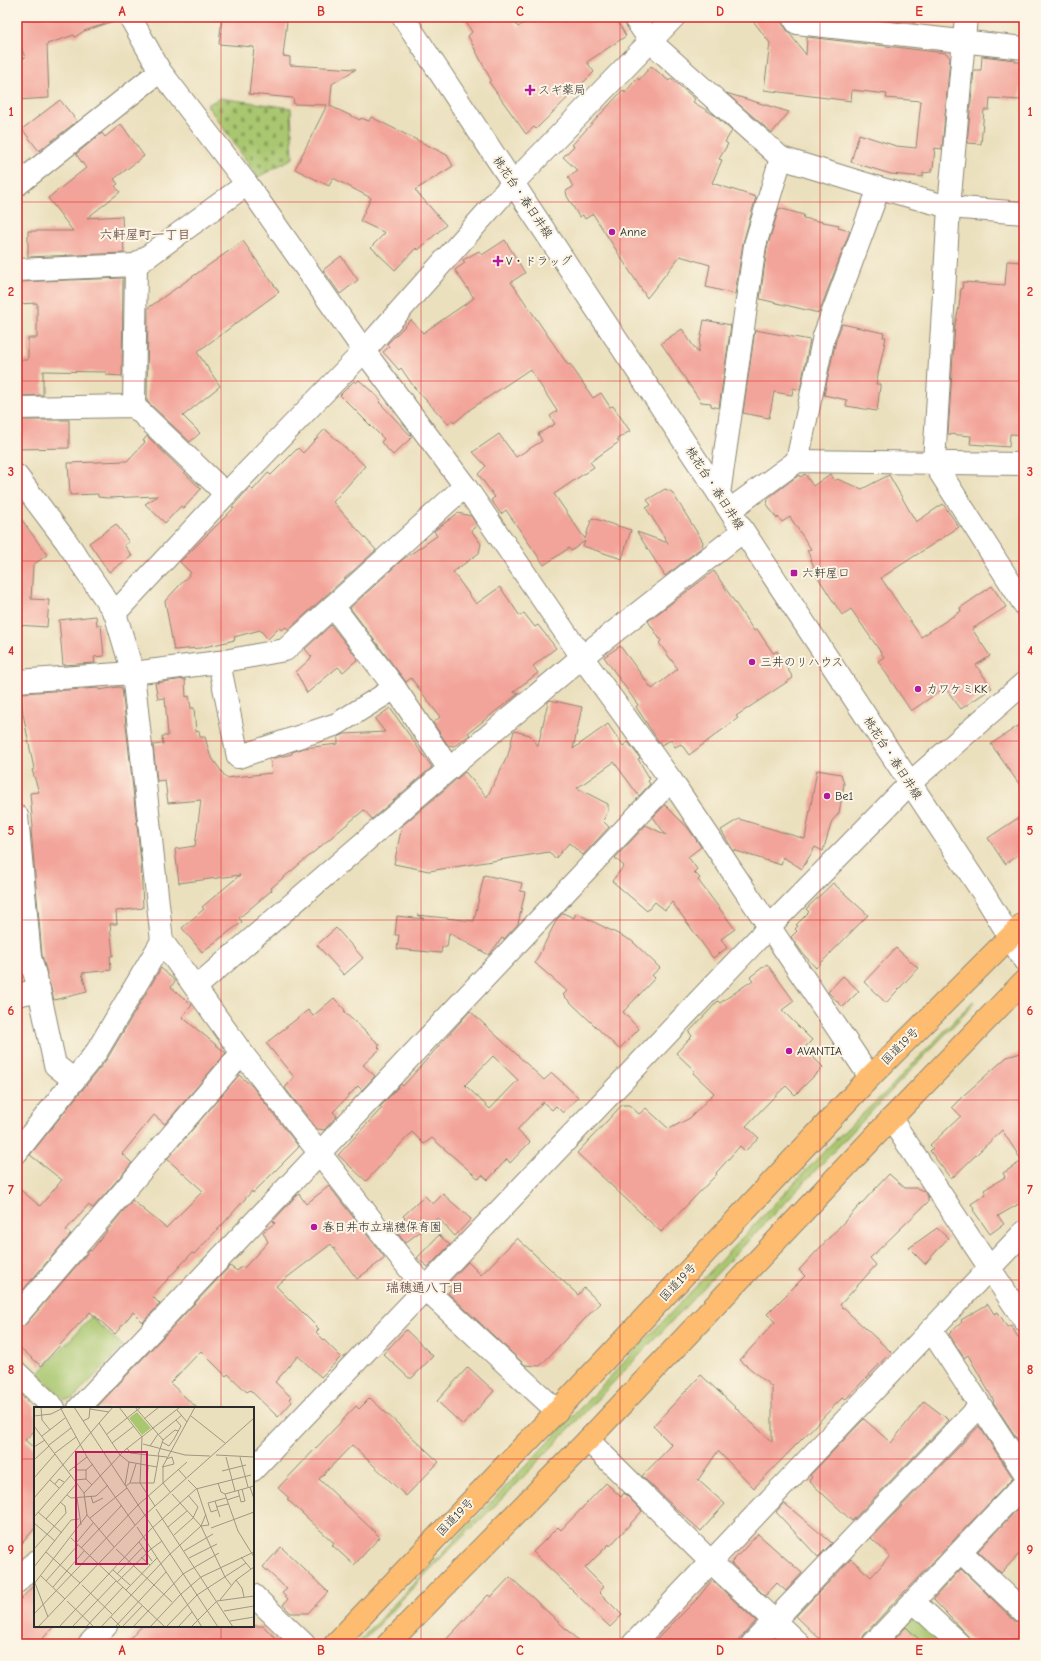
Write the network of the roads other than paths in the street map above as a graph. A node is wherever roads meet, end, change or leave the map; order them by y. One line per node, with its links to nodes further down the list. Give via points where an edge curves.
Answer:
1 (130, 17): 10 (street)
2 (403, 17): 12 (street, 桃花台・春日井線)
3 (634, 17): 8 (street)
4 (674, 17): 8 (street)
5 (793, 17): 7 (street, via 797,23)
6 (966, 17): 7 (street)
7 (964, 41): 9 (street); 16 (street)
8 (651, 42): 11 (street); 12 (street)
9 (1024, 48)
10 (160, 71): 13 (street); 14 (street)
11 (781, 158): 15 (street); 29 (street, via 755,245)
12 (513, 183): 20 (street); 29 (street, 桃花台・春日井線)
13 (247, 184): 18 (street); 20 (street)
14 (17, 185)
15 (879, 188): 16 (street); 23 (street, via 824,336)
16 (949, 207): 17 (street); 24 (street)
17 (1024, 213)
18 (136, 266): 19 (street); 21 (street)
19 (17, 270)
20 (364, 351): 27 (street); 28 (street)
21 (134, 406): 22 (street); 28 (street)
22 (17, 408)
23 (797, 461): 24 (street); 29 (street)
24 (934, 463): 25 (street); 31 (street)
25 (1024, 464)
26 (17, 476): 33 (street, via 66,541)
27 (465, 486): 32 (street); 34 (street)
28 (226, 494): 33 (street)
29 (724, 502): 30 (street, 桃花台・春日井線)
30 (743, 531): 34 (street); 42 (street, 桃花台・春日井線)
31 (1024, 604)
32 (333, 606): 35 (street, via 285,650); 39 (street)
33 (115, 613): 36 (street)
34 (582, 657): 40 (street); 41 (street)
35 (219, 662): 36 (street); 39 (street, via 238,758 338,724)
36 (134, 673): 37 (street); 46 (street)
37 (17, 681)
38 (1024, 683): 42 (street)
39 (395, 688): 40 (street)
40 (449, 769): 49 (street)
41 (671, 780): 44 (street); 57 (street)
42 (910, 783): 44 (street); 45 (street, 桃花台・春日井線)
43 (17, 816): 50 (street, via 30,957)
44 (768, 928): 53 (street); 60 (street)
45 (1017, 930): 47 (street, 桃花台・春日井線); 53 (highway, 国道19号)
46 (162, 941): 49 (street); 54 (street, via 97,1051)
47 (1024, 960)
48 (1024, 981): 55 (highway)
49 (196, 987): 52 (street)
50 (39, 990): 51 (street); 54 (street, via 55,1065)
51 (17, 995)
52 (242, 1053): 57 (street); 61 (street)
53 (870, 1077): 68 (highway, 国道19号)
54 (74, 1080): 56 (street)
55 (891, 1119): 59 (street); 69 (highway)
56 (17, 1152)
57 (320, 1153): 60 (street); 67 (street)
58 (1024, 1232): 59 (street)
59 (990, 1268): 62 (street); 63 (street)
60 (425, 1289): 68 (street); 70 (street)
61 (17, 1316)
62 (1024, 1320)
63 (931, 1330): 65 (street); 74 (street)
64 (18, 1376): 66 (street)
65 (980, 1406): 71 (street); 80 (street)
66 (53, 1407)
67 (80, 1407)
68 (557, 1411): 84 (highway, 国道19号)
69 (588, 1440): 74 (street); 85 (highway)
70 (254, 1469)
71 (1024, 1472)
72 (1024, 1484): 73 (street)
73 (961, 1552): 78 (street); 79 (street)
74 (710, 1562): 80 (street); 86 (street)
75 (34, 1563): 76 (street)
76 (17, 1582)
77 (254, 1596): 83 (street)
78 (914, 1602): 89 (street); 90 (street)
79 (1024, 1612)
80 (773, 1621): 87 (street); 88 (street)
81 (105, 1627): 82 (street)
82 (89, 1644)
83 (304, 1644)
84 (335, 1644)
85 (388, 1644)
86 (633, 1644)
87 (752, 1644)
88 (798, 1644)
89 (873, 1644)
90 (959, 1644)

